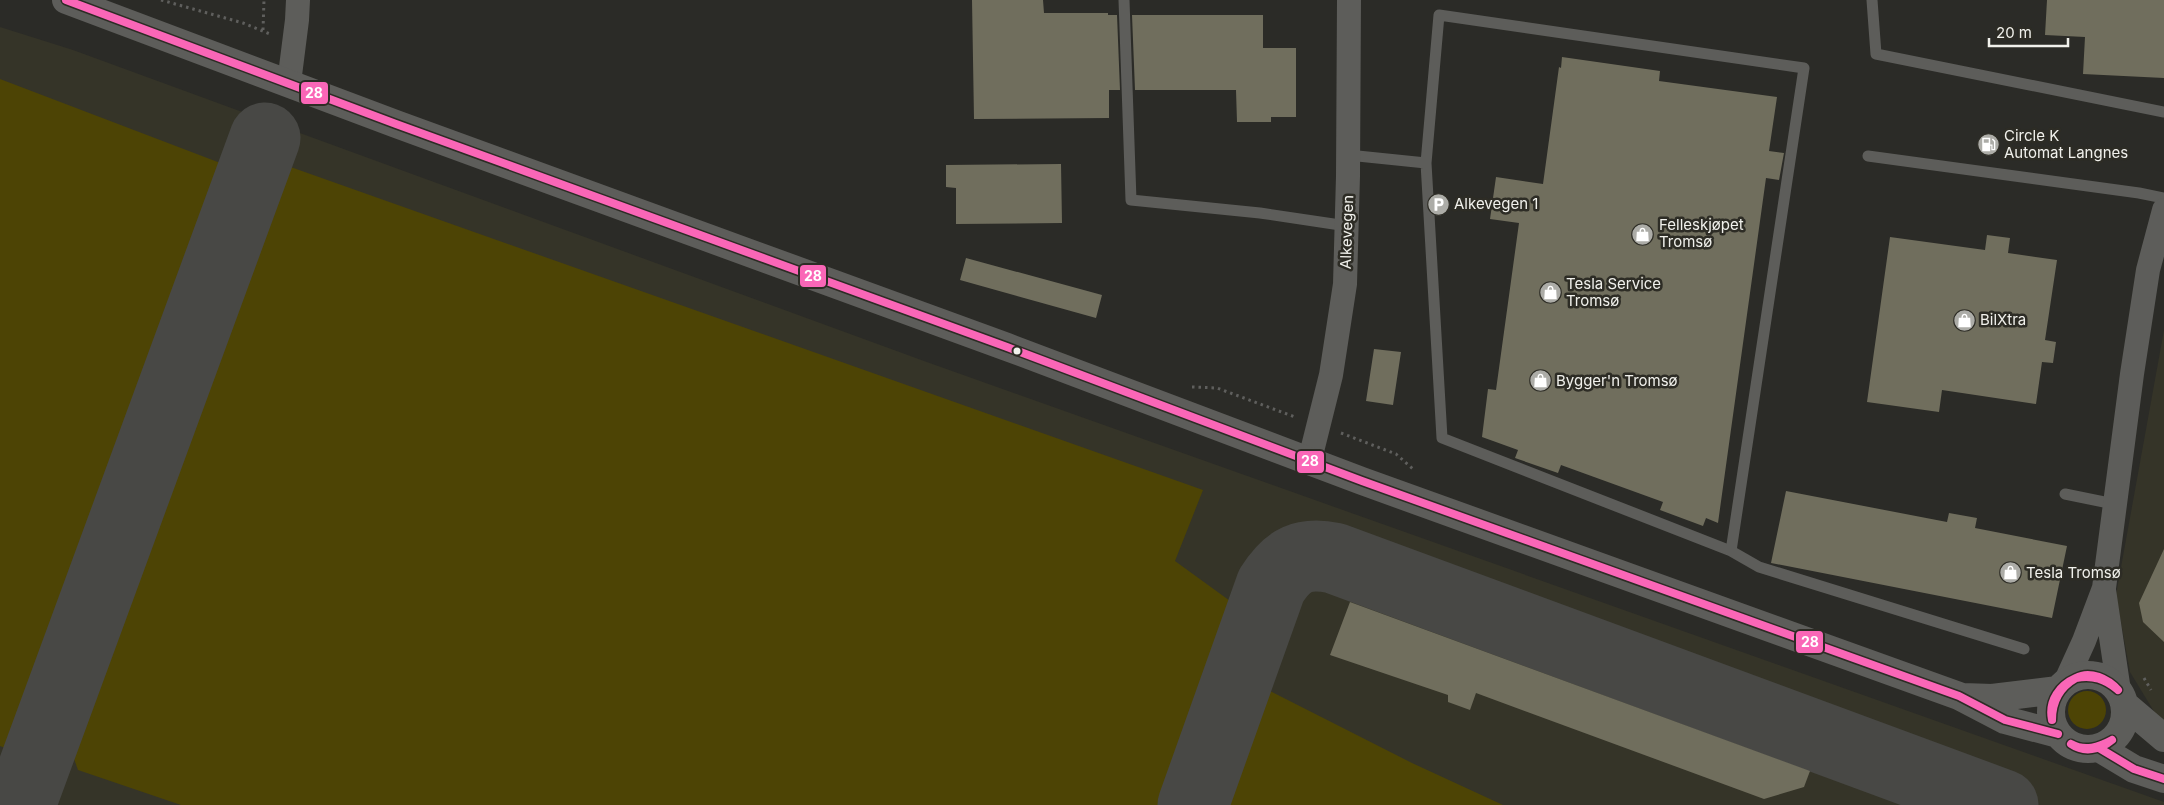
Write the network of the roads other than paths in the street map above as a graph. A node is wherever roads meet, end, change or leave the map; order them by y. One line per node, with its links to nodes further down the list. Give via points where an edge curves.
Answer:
1 (66, 0): 6 (street)
2 (298, 0): 6 (street)
3 (1124, 0): 13 (lane, via 1131,200 1260,213)
4 (1349, 0): 8 (street, Alkevegen)
5 (1872, 0): 7 (lane, via 1876,54)
6 (289, 83): 14 (street)
7 (2164, 112)
8 (1348, 155): 10 (lane); 13 (street, Alkevegen)
9 (1868, 156): 11 (lane)
10 (1426, 163): 17 (lane, via 1442,438); 17 (lane, via 1439,15 1804,68)
11 (2164, 198)
12 (2164, 210): 16 (street, via 2148,270)
13 (1347, 226): 14 (street, Alkevegen, via 1340,328)
14 (1310, 459): 21 (street)
15 (2065, 494): 16 (lane)
16 (2114, 504): 18 (street)
17 (1731, 551): 19 (lane, via 1760,567)
18 (2104, 588): 20 (street, via 2081,648); 22 (street)
19 (2024, 648)
20 (2061, 687): 21 (street, via 1992,698); 22 (street, via 2077,677 2093,675 2108,680); 23 (street, via 2051,712)
21 (1959, 696): 23 (street, via 2005,720)
22 (2122, 698): 24 (street); 25 (street, via 2124,723 2121,731)
23 (2058, 734): 25 (street, via 2077,748)
24 (2164, 738)
25 (2100, 748): 26 (street, via 2134,769)
26 (2164, 778)

